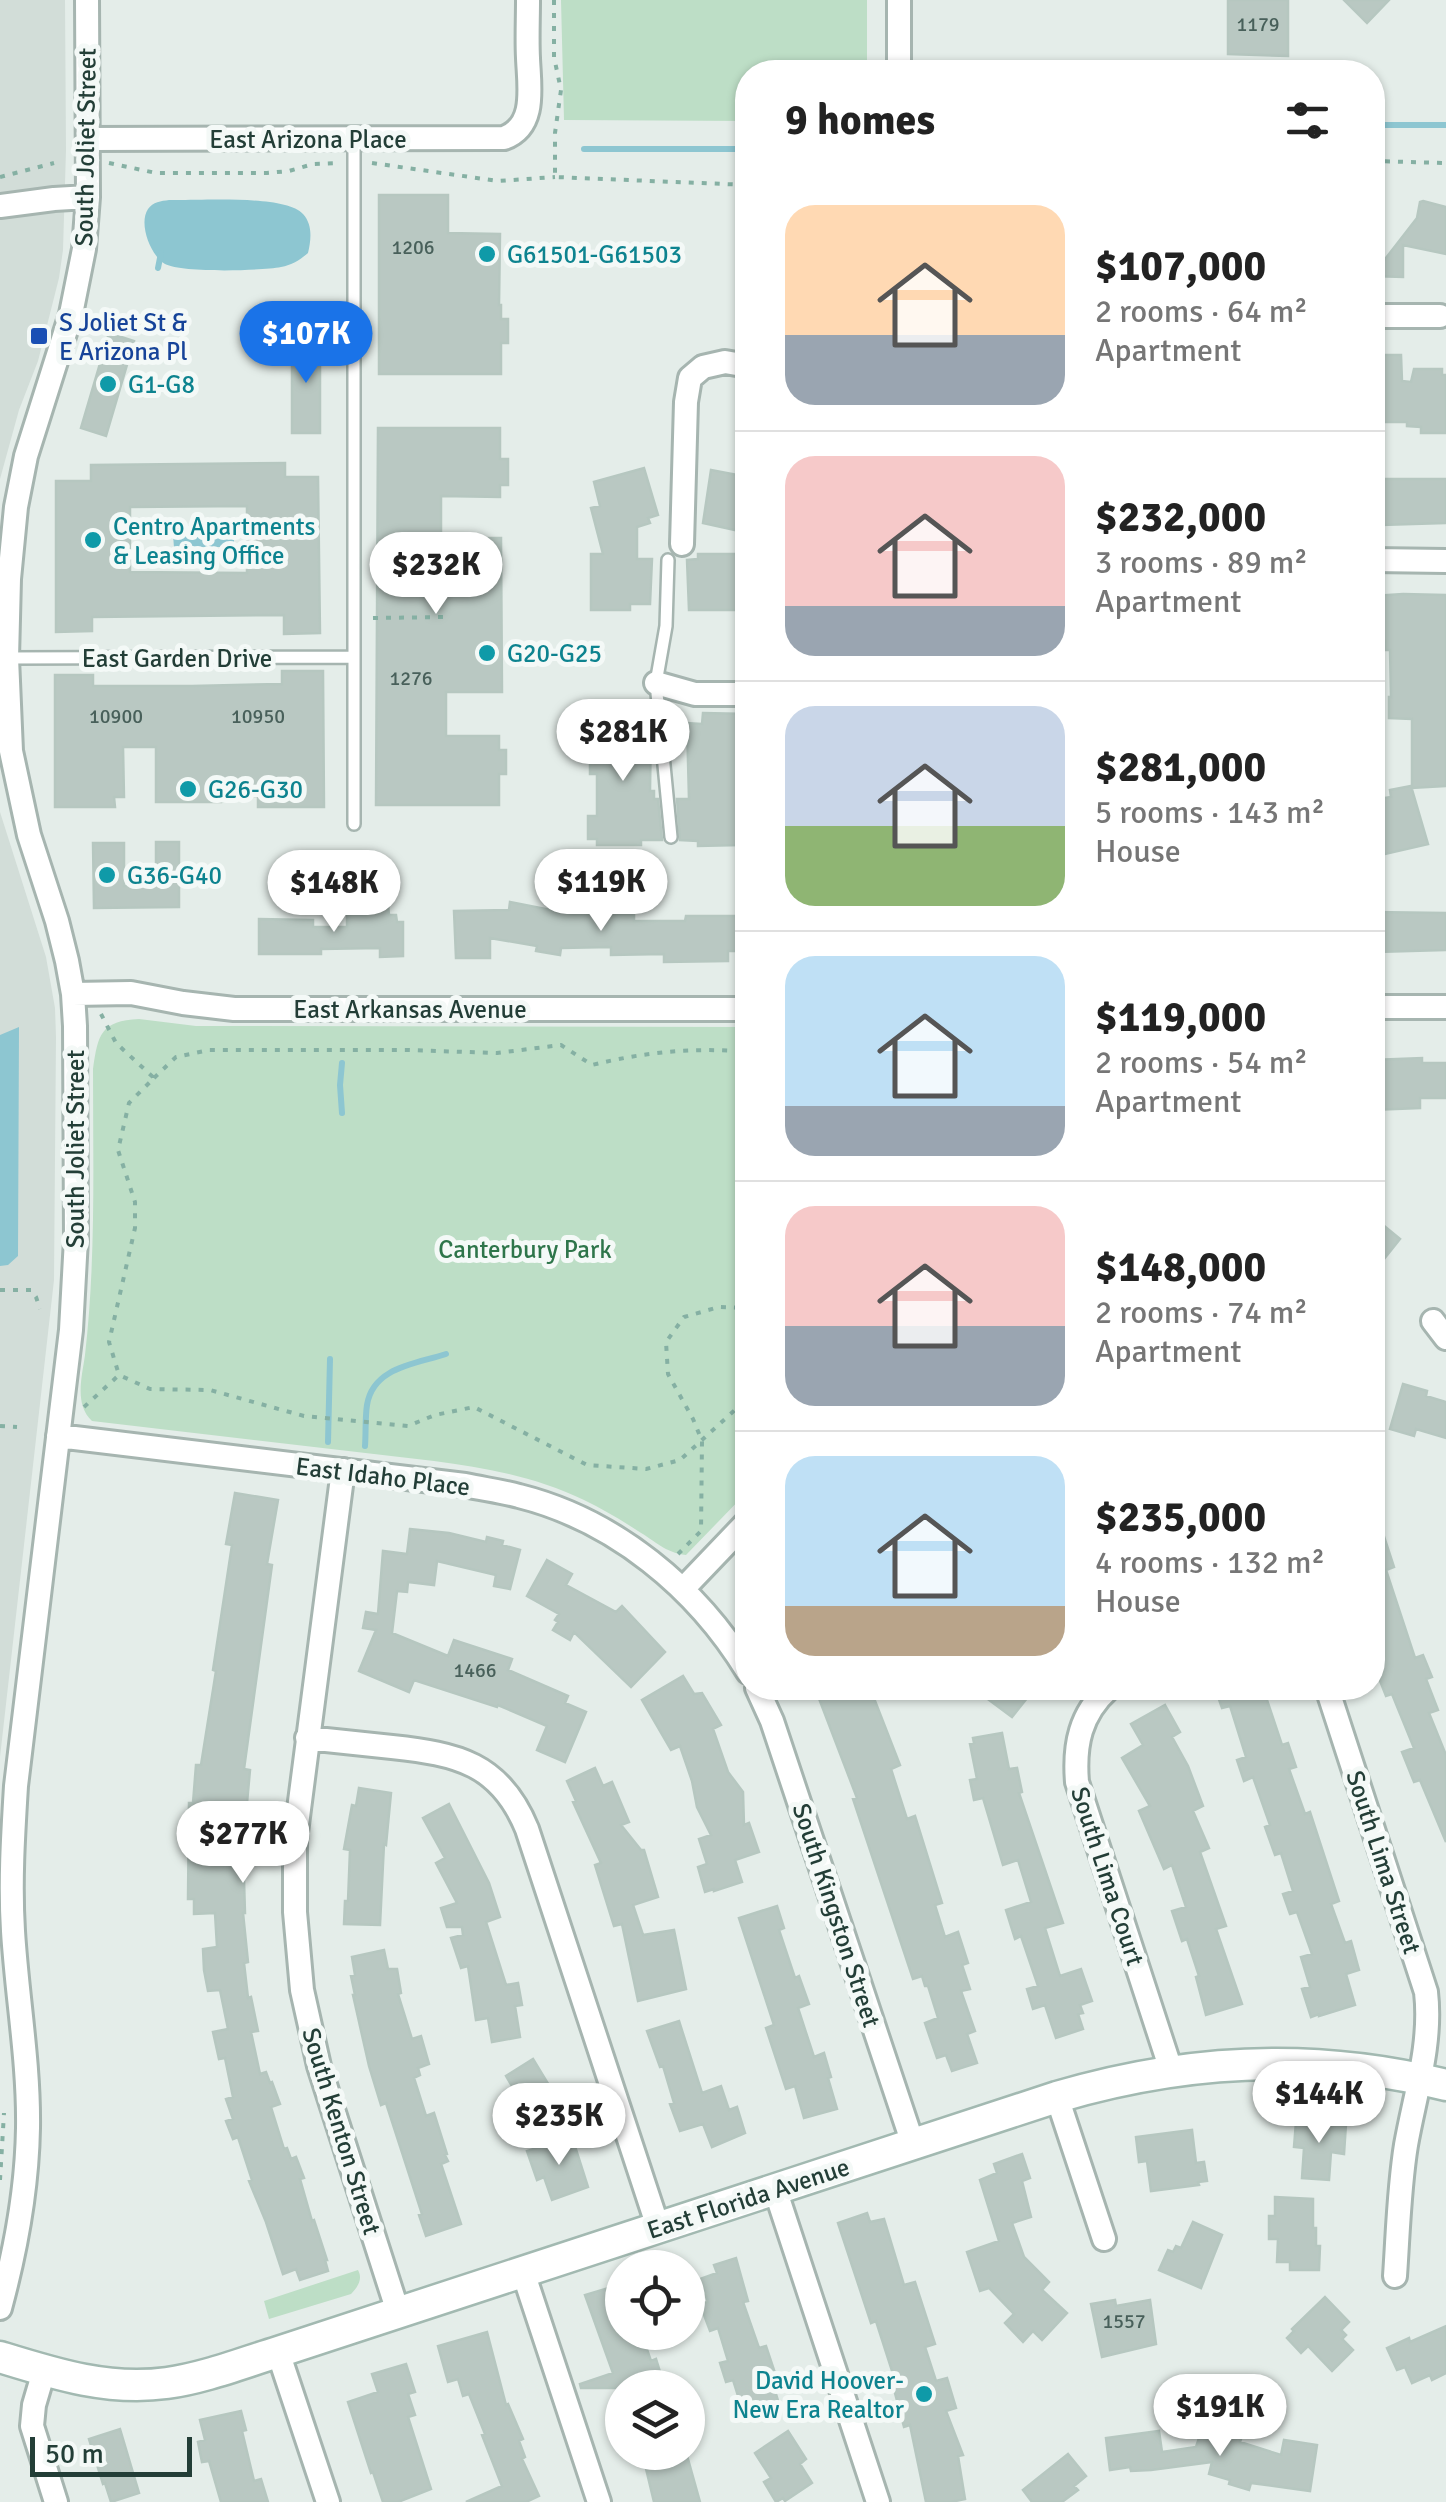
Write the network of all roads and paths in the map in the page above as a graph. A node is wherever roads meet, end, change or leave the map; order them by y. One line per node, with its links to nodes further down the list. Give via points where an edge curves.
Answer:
1 (87, 0): 6 (street, South Joliet Street)
2 (528, 0): 7 (street, East Arizona Place, via 530,96 522,125 511,136)
3 (554, 0): 13 (path, via 554,57 562,90)
4 (899, 0): 5 (street)
5 (899, 60)
6 (88, 139): 7 (street, East Arizona Place); 15 (street, South Joliet Street)
7 (354, 151): 10 (path, via 289,171 156,172); 13 (path, via 418,171 498,181); 25 (lane)
8 (1385, 161): 11 (path)
9 (54, 163): 12 (path)
10 (109, 163)
11 (1446, 163)
12 (0, 176)
13 (555, 177): 14 (path)
14 (735, 185)
15 (88, 198): 16 (street); 26 (street, South Joliet Street, via 74,300 19,488)
16 (0, 206)
17 (1385, 316): 18 (street)
18 (1440, 316)
19 (735, 364): 20 (street, via 703,366 690,378)
20 (675, 552): 27 (lane)
21 (1385, 560): 22 (street)
22 (1446, 560)
23 (445, 617): 24 (path)
24 (373, 618)
25 (354, 657): 26 (lane, East Garden Drive); 29 (lane)
26 (3, 658): 31 (street, South Joliet Street, via 15,780)
27 (656, 684): 28 (street, via 694,694); 30 (lane)
28 (735, 694)
29 (354, 824)
30 (670, 837)
31 (82, 993): 34 (street, East Arkansas Avenue, via 131,993 234,1009); 36 (path, via 116,1042); 45 (street, South Joliet Street, via 74,1286)
32 (1385, 1007): 33 (street)
33 (1446, 1007)
34 (735, 1009)
35 (735, 1051): 36 (path, via 708,1048 592,1064 560,1045 497,1053 209,1050 176,1057)
36 (154, 1078): 40 (path, via 129,1103 118,1150 135,1202 109,1342)
37 (0, 1290): 39 (path, via 31,1290)
38 (735, 1308): 46 (path, via 684,1317 666,1342 668,1374)
39 (40, 1309)
40 (119, 1375): 42 (path); 46 (path, via 150,1389 210,1390 304,1416 408,1426 474,1407 587,1465 646,1469 680,1460)
41 (735, 1410): 46 (path)
42 (78, 1412)
43 (0, 1426): 44 (path)
44 (17, 1427)
45 (58, 1436): 47 (street, East Idaho Place); 67 (street, South Joliet Street, via 14,1826 13,1934 28,2132 20,2223)
46 (702, 1441): 49 (path, via 701,1530)
47 (343, 1470): 49 (street, East Idaho Place, via 522,1496 596,1526); 55 (street, South Kenton Street)
48 (735, 1535): 50 (street)
49 (663, 1571): 50 (street, East Idaho Place)
50 (683, 1589): 51 (street)
51 (735, 1654)
52 (762, 1700): 60 (street, South Kingston Street)
53 (1097, 1700): 56 (street, South Lima Court, via 1078,1736 1077,1782)
54 (1331, 1700): 57 (street, South Lima Street, via 1426,1992)
55 (307, 1738): 63 (street, via 454,1756 496,1780 512,1799); 68 (street, South Kenton Street, via 294,1873 302,1990 318,2066)
56 (1170, 2070): 57 (street, East Florida Avenue, via 1315,2064); 58 (street, East Florida Avenue)
57 (1433, 2082): 66 (street, South Lima Street, via 1406,2148)
58 (1056, 2097): 60 (street, East Florida Avenue); 64 (street)
59 (4, 2101): 61 (path)
60 (912, 2144): 62 (street, East Florida Avenue)
61 (0, 2180)
62 (775, 2189): 63 (street, East Florida Avenue); 75 (street)
63 (658, 2227): 65 (street, East Florida Avenue)
64 (1104, 2239)
65 (523, 2272): 68 (street, East Florida Avenue); 74 (street)
66 (1395, 2276)
67 (0, 2308)
68 (398, 2312): 69 (street, East Florida Avenue)
69 (278, 2352): 71 (street, East Florida Avenue, via 144,2385); 73 (street)
70 (0, 2357): 71 (street, East Florida Avenue)
71 (44, 2371): 72 (street, via 32,2426)
72 (56, 2502)
73 (328, 2502)
74 (599, 2502)
75 (878, 2502)

